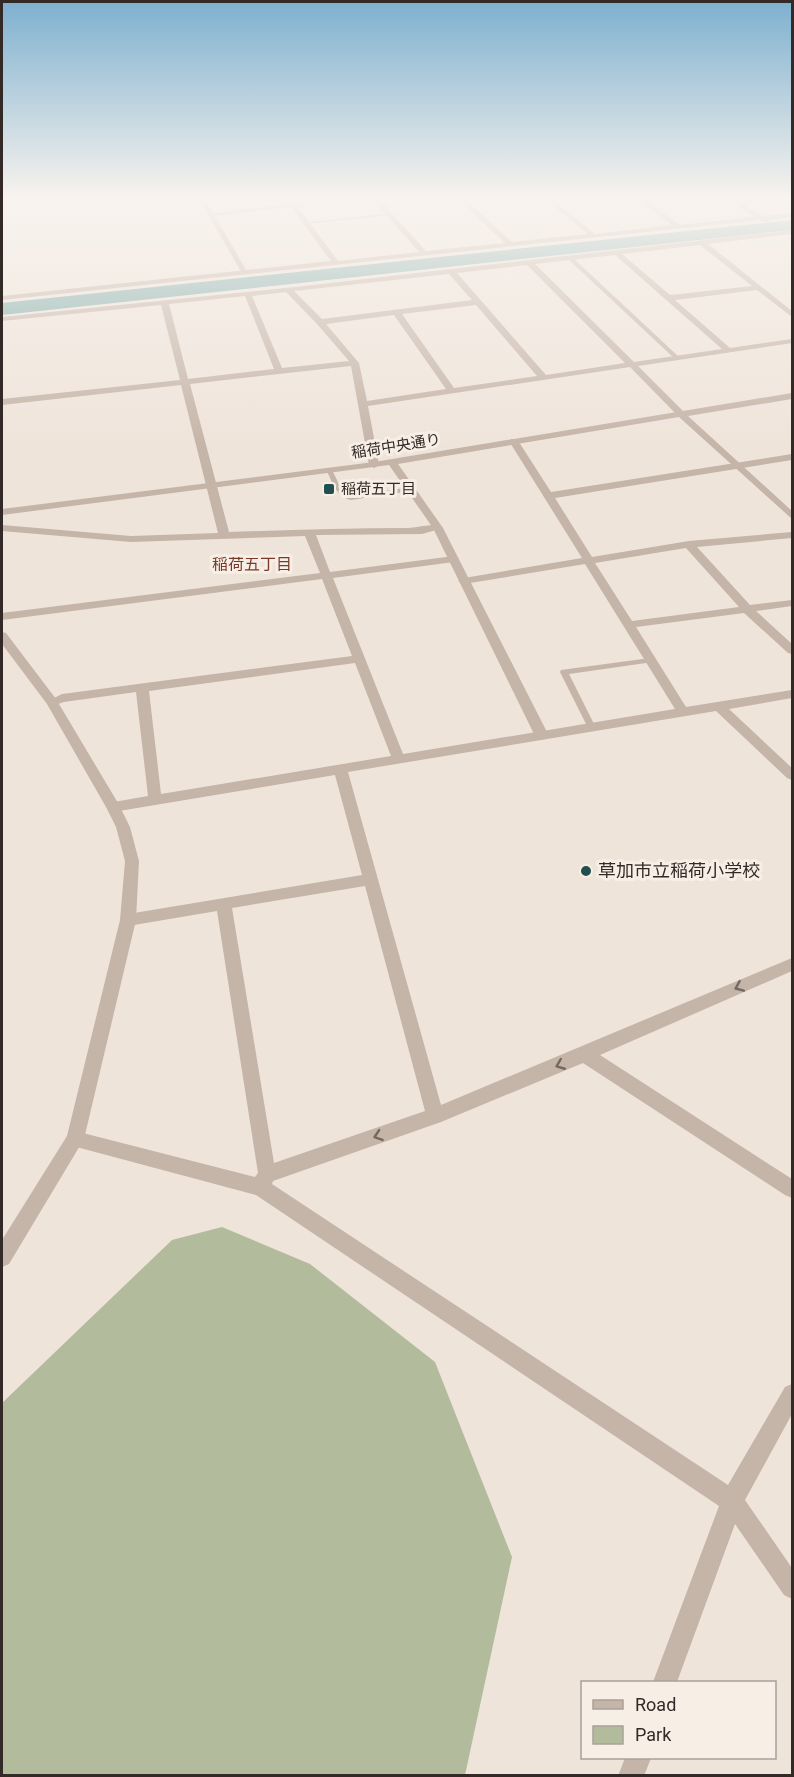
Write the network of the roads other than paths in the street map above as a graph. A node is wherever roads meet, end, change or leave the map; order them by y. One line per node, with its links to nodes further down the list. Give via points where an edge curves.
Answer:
1 (159, 282): 11 (street)
2 (351, 282): 9 (street)
3 (461, 282): 14 (street)
4 (549, 282): 23 (street)
5 (596, 282): 21 (lane)
6 (650, 282): 12 (street)
7 (750, 282): 8 (street)
8 (758, 288): 12 (street); 16 (street)
9 (287, 289): 10 (street); 18 (street)
10 (247, 293): 13 (street); 24 (street)
11 (2, 298)
12 (668, 298): 20 (street)
13 (164, 302): 17 (street); 26 (street)
14 (478, 302): 15 (street); 25 (street)
15 (397, 313): 18 (street); 27 (street)
16 (792, 315)
17 (2, 320)
18 (320, 322): 22 (street)
19 (792, 341): 20 (street)
20 (728, 350): 21 (street)
21 (677, 358): 23 (street)
22 (355, 363): 24 (street); 30 (street)
23 (632, 365): 25 (street); 31 (street)
24 (279, 371): 26 (street)
25 (543, 377): 27 (street)
26 (184, 382): 29 (street); 38 (street)
27 (452, 391): 30 (street)
28 (792, 396): 31 (street, 稲荷中央通り)
29 (2, 402)
30 (363, 404): 36 (street)
31 (681, 414): 32 (street, 稲荷中央通り); 35 (street)
32 (514, 441): 34 (street, 稲荷中央通り); 40 (street)
33 (792, 457): 35 (street)
34 (392, 462): 36 (street, 稲荷中央通り); 39 (street)
35 (736, 464): 40 (street); 42 (street)
36 (374, 465): 37 (street, 稲荷中央通り)
37 (330, 471): 38 (street, 稲荷中央通り); 39 (lane, via 344,497)
38 (212, 486): 41 (street, 稲荷中央通り); 47 (street)
39 (411, 489): 44 (street)
40 (548, 496): 50 (street)
41 (2, 512)
42 (792, 516)
43 (2, 528): 47 (street, via 131,539)
44 (438, 528): 45 (street, via 417,532); 49 (street)
45 (309, 532): 47 (street); 51 (street)
46 (792, 535): 48 (street)
47 (224, 536)
48 (689, 544): 50 (street); 54 (street)
49 (453, 558): 51 (street); 52 (street)
50 (588, 561): 52 (street); 56 (street)
51 (326, 576): 55 (street); 59 (street)
52 (464, 581): 67 (street)
53 (792, 603): 54 (street)
54 (747, 609): 56 (street); 58 (street)
55 (2, 617)
56 (628, 625): 60 (street)
57 (2, 636): 63 (street)
58 (792, 650)
59 (359, 659): 61 (street); 68 (street)
60 (650, 660): 65 (street); 66 (lane, via 564,672)
61 (142, 688): 63 (street); 71 (street)
62 (792, 694): 64 (street)
63 (51, 702): 72 (street)
64 (718, 706): 65 (street); 70 (street)
65 (683, 712): 66 (street)
66 (592, 728): 67 (street)
67 (542, 736): 68 (street)
68 (399, 760): 69 (street)
69 (341, 770): 71 (street); 73 (street)
70 (792, 775)
71 (155, 800): 72 (street)
72 (113, 807): 75 (street, via 132,861)
73 (369, 879): 74 (street); 78 (street)
74 (224, 905): 75 (street); 80 (street)
75 (128, 920): 79 (street)
76 (792, 964): 77 (street, one-way to 77)
77 (585, 1055): 78 (street, one-way to 78); 81 (street)
78 (435, 1116): 80 (street, one-way to 80)
79 (75, 1139): 80 (street); 82 (street)
80 (263, 1180): 84 (street)
81 (792, 1189)
82 (2, 1257)
83 (792, 1394): 84 (street)
84 (732, 1501): 85 (street); 86 (street)
85 (792, 1587)
86 (666, 1681)
87 (638, 1759): 88 (street)
88 (631, 1776)

